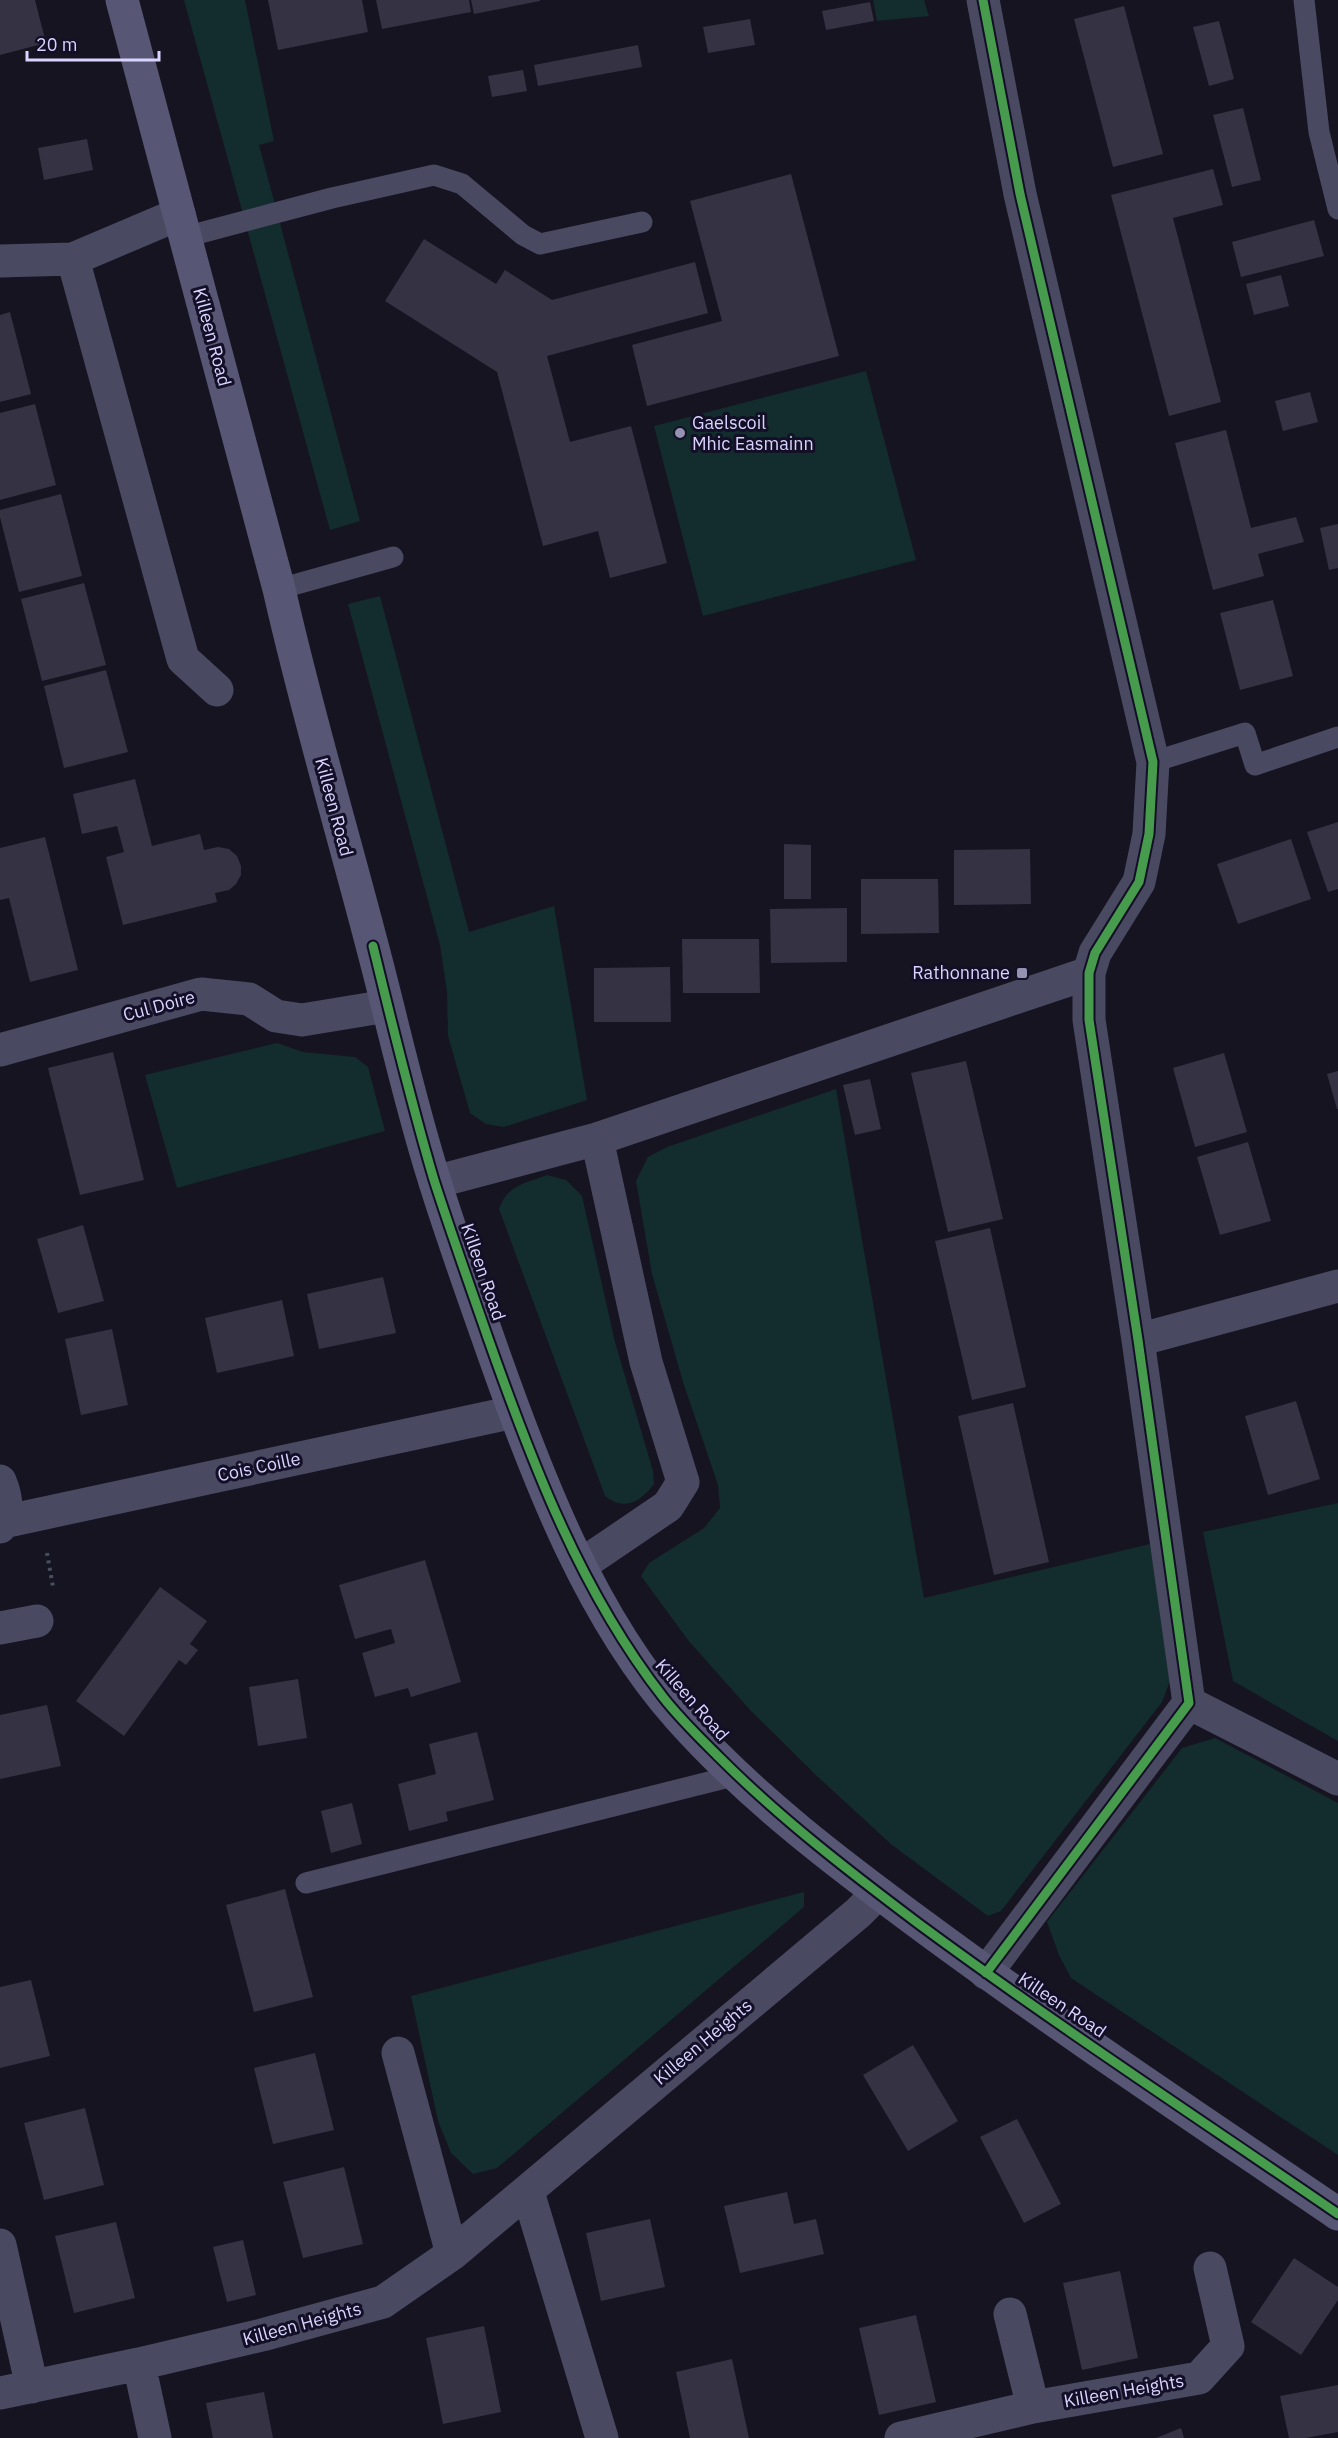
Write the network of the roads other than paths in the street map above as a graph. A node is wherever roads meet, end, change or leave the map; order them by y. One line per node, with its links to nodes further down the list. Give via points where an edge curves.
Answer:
1 (122, 0): 6 (street, Killeen Road)
2 (983, 0): 13 (street, via 1020,194)
3 (1304, 0): 4 (lane, via 1319,132)
4 (1338, 209)
5 (642, 222): 6 (lane, via 540,244 523,235 462,184 434,175)
6 (182, 226): 7 (street); 10 (street, Killeen Road)
7 (73, 260): 8 (street); 11 (street, via 183,659)
8 (0, 261)
9 (393, 557): 10 (lane)
10 (279, 589): 15 (street, Killeen Road)
11 (217, 690)
12 (1338, 737): 13 (lane, via 1255,765 1245,733)
13 (1153, 762): 14 (street, via 1149,834 1139,882 1095,953)
14 (1089, 973): 17 (street); 20 (street, via 1089,1020)
15 (387, 1006): 16 (street, Cul Doire, via 302,1020 276,1016 249,999 201,993); 18 (street, Killeen Road)
16 (0, 1050)
17 (597, 1139): 18 (street); 24 (street, via 646,1362 683,1482 668,1506)
18 (435, 1182): 21 (street, Killeen Road)
19 (1338, 1286): 20 (street)
20 (1138, 1340): 27 (street)
21 (514, 1412): 23 (street, Cois Coille); 24 (street, Killeen Road)
22 (0, 1481): 23 (street, via 5,1494)
23 (1, 1524)
24 (581, 1565): 28 (street, Killeen Road, via 610,1621 648,1678)
25 (37, 1621): 26 (street)
26 (0, 1628)
27 (1189, 1703): 29 (street); 32 (street)
28 (737, 1775): 30 (lane); 31 (street, Killeen Road, via 798,1830)
29 (1338, 1779)
30 (306, 1883)
31 (878, 1893): 32 (street, Killeen Road); 34 (street, Killeen Heights)
32 (986, 1973): 35 (street, Killeen Road)
33 (398, 2053): 37 (street)
34 (528, 2192): 37 (street, Killeen Heights); 45 (street)
35 (1338, 2214)
36 (0, 2245): 41 (street)
37 (452, 2254): 40 (street, Killeen Heights, via 383,2302)
38 (1210, 2268): 43 (street, Killeen Heights, via 1228,2346 1199,2378)
39 (1010, 2313): 43 (street)
40 (139, 2364): 41 (street, Killeen Heights); 44 (street)
41 (32, 2387): 42 (street, Killeen Heights)
42 (0, 2393)
43 (1033, 2407): 46 (street, Killeen Heights)
44 (155, 2438)
45 (602, 2438)
46 (901, 2438)

